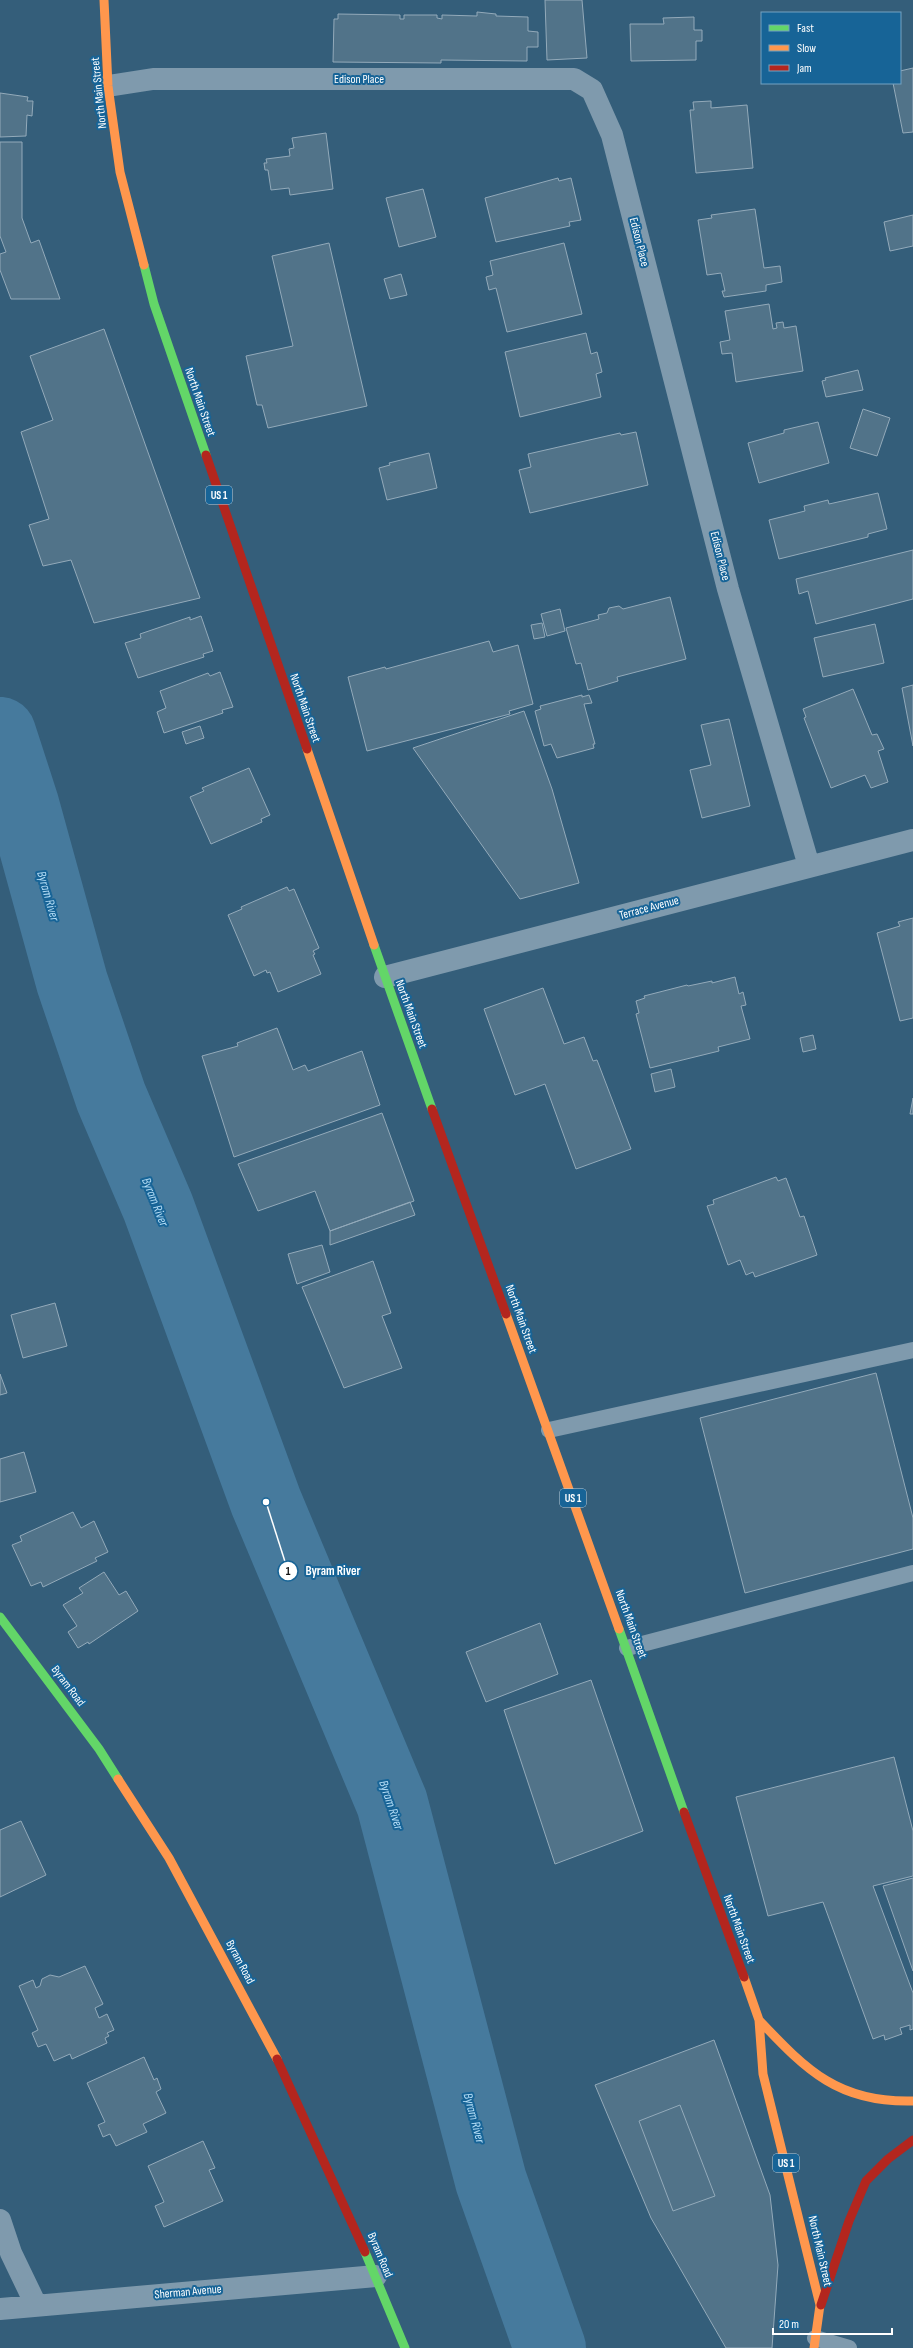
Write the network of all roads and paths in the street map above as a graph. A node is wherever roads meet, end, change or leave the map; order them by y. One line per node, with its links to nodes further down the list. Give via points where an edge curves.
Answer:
1 (104, 0): 2 (main road, North Main Street / US 1)
2 (108, 86): 4 (street, Edison Place, via 153,79 574,79 592,90 612,135 728,589); 5 (main road, North Main Street / US 1, via 120,172 154,304)
3 (913, 840): 4 (street, Terrace Avenue)
4 (809, 866): 5 (street, Terrace Avenue)
5 (385, 977): 7 (main road, North Main Street / US 1)
6 (913, 1350): 7 (lane)
7 (548, 1430): 10 (main road, North Main Street / US 1)
8 (913, 1573): 10 (lane)
9 (0, 1617): 15 (main road, Byram Road, via 99,1748 169,1858 288,2079)
10 (626, 1648): 11 (main road, North Main Street / US 1)
11 (759, 2020): 12 (main road, North Main Street / US 1, via 792,2056 822,2080 882,2102); 17 (main road, North Main Street / US 1, via 763,2074)
12 (913, 2101)
13 (913, 2140): 17 (main road, via 888,2159 866,2181 849,2221)
14 (0, 2220): 16 (street, via 11,2253)
15 (376, 2276): 16 (street, Sherman Avenue); 20 (main road, Byram Road)
16 (36, 2305): 18 (street, Sherman Avenue)
17 (820, 2305): 19 (main road, North Main Street / US 1)
18 (0, 2309)
19 (814, 2343): 21 (lane)
20 (405, 2348)
21 (849, 2348)

